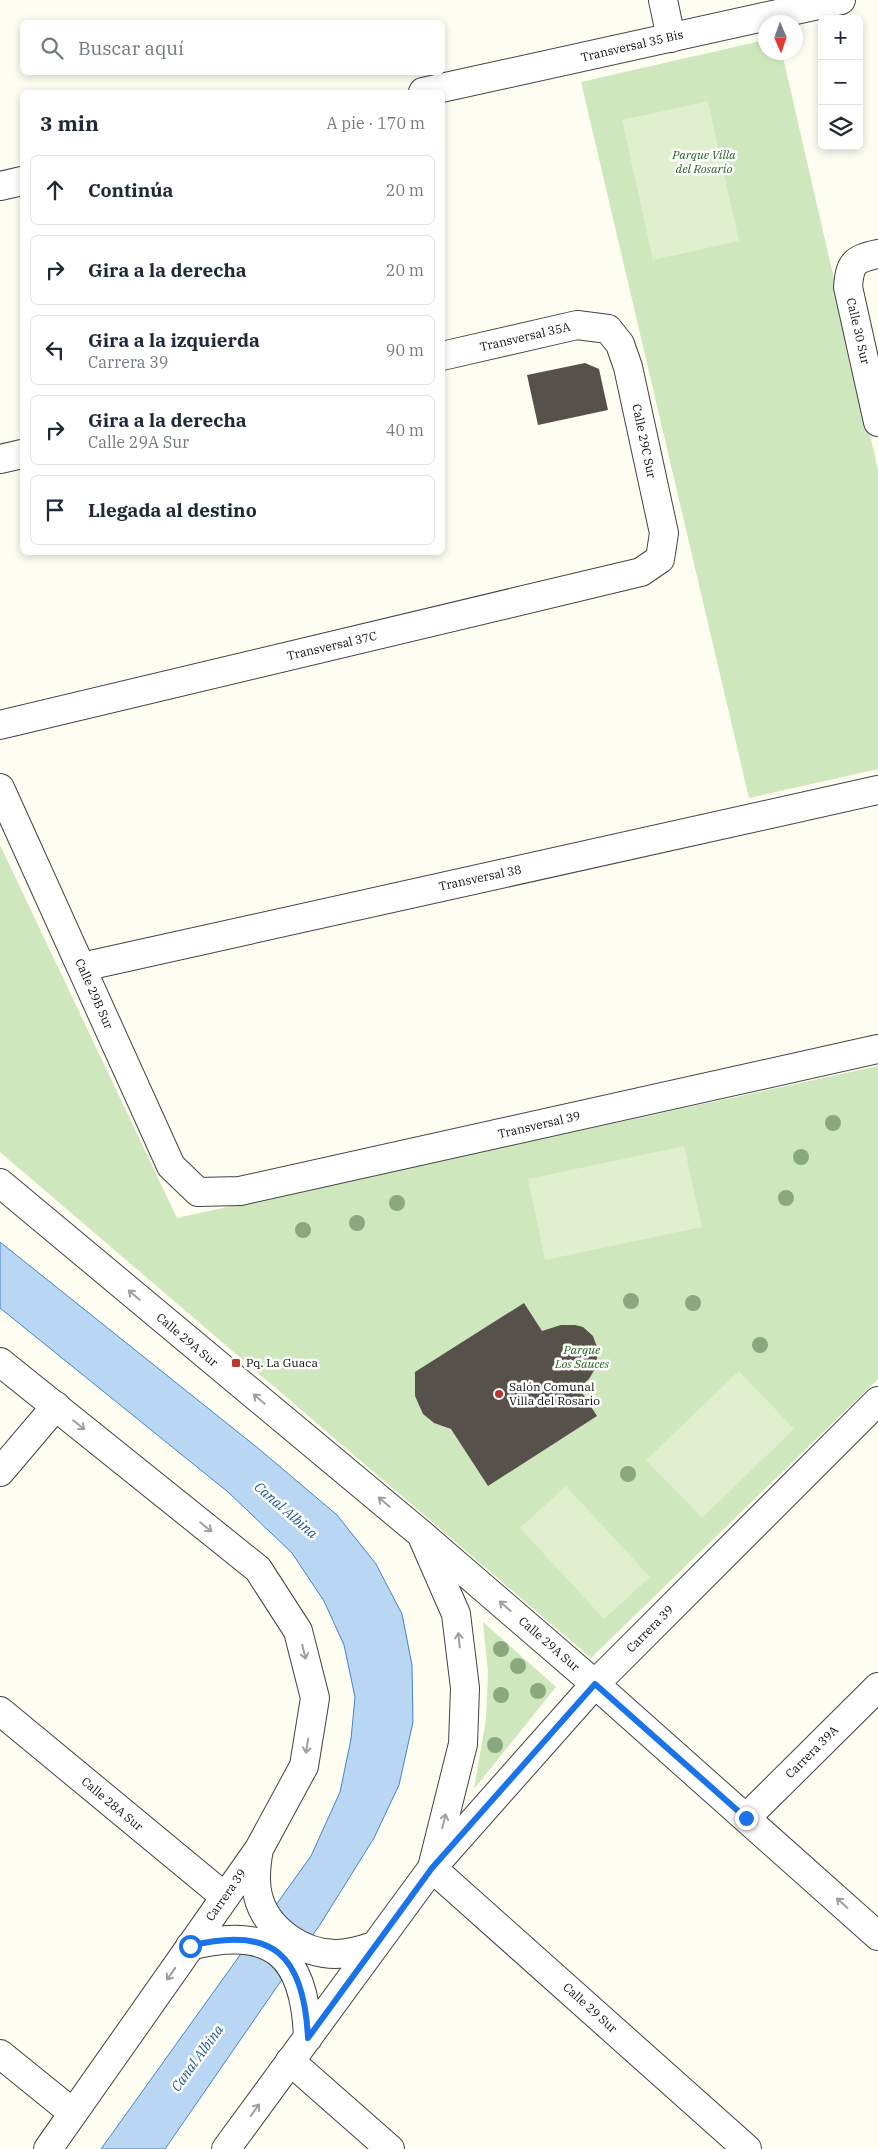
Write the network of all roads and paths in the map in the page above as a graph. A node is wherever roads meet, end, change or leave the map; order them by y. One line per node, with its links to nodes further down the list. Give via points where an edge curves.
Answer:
1 (664, 0): 3 (street)
2 (841, 0): 3 (street, Transversal 35 Bis)
3 (671, 38): 4 (street, Transversal 35 Bis)
4 (431, 90)
5 (20, 181): 6 (street)
6 (0, 186)
7 (878, 254): 10 (street, Calle 30 Sur, via 860,257 850,270 848,287)
8 (608, 329): 9 (street, Transversal 35A, via 577,325); 13 (street, Calle 29C Sur, via 620,344 628,367 664,533)
9 (445, 355)
10 (878, 422)
11 (20, 454): 12 (street)
12 (0, 459)
13 (660, 559): 14 (street, Transversal 37C, via 642,572)
14 (0, 725)
15 (0, 788): 17 (street, Calle 29B Sur)
16 (878, 790): 17 (street, Transversal 38)
17 (82, 967): 20 (street, Calle 29B Sur, via 171,1166)
18 (878, 1049): 20 (street, Transversal 39, via 240,1191)
19 (0, 1183): 25 (street, Calle 29A Sur, one-way to 19)
20 (198, 1192)
21 (0, 1362): 23 (street)
22 (878, 1401): 26 (street, Carrera 39)
23 (56, 1406): 24 (street); 31 (street, Carrera 39, one-way to 31, via 258,1569 298,1630 315,1698 304,1766)
24 (0, 1472)
25 (421, 1534): 26 (street, Calle 29A Sur, one-way to 25); 28 (street, Calle 29A Sur, one-way to 25, via 456,1614)
26 (595, 1684): 30 (street, Calle 29A Sur); 32 (street, Carrera 39)
27 (878, 1687): 30 (street, Carrera 39A)
28 (464, 1688): 32 (street, Carrera 39, one-way to 28, via 462,1744)
29 (0, 1710): 33 (street, Calle 28A Sur)
30 (746, 1818): 34 (street, Calle 29A Sur, one-way to 30)
31 (259, 1849): 33 (street, Carrera 39); 36 (street, via 256,1870 258,1896 268,1920 290,1940 335,1954)
32 (432, 1868): 36 (street, Carrera 39); 44 (street, Calle 29 Sur)
33 (225, 1897): 35 (street, Carrera 39)
34 (878, 1936)
35 (190, 1946): 37 (street, via 229,1939 255,1942 279,1952 292,1967 302,1989); 40 (street, Carrera 39, one-way to 40)
36 (374, 1946): 37 (street, Carrera 39)
37 (308, 2038): 39 (street, Carrera 39)
38 (0, 2054): 40 (street)
39 (290, 2061): 42 (street, Carrera 39, one-way to 39); 43 (street)
40 (73, 2113): 41 (street, Carrera 39)
41 (48, 2149)
42 (226, 2149)
43 (390, 2149)
44 (747, 2149)

